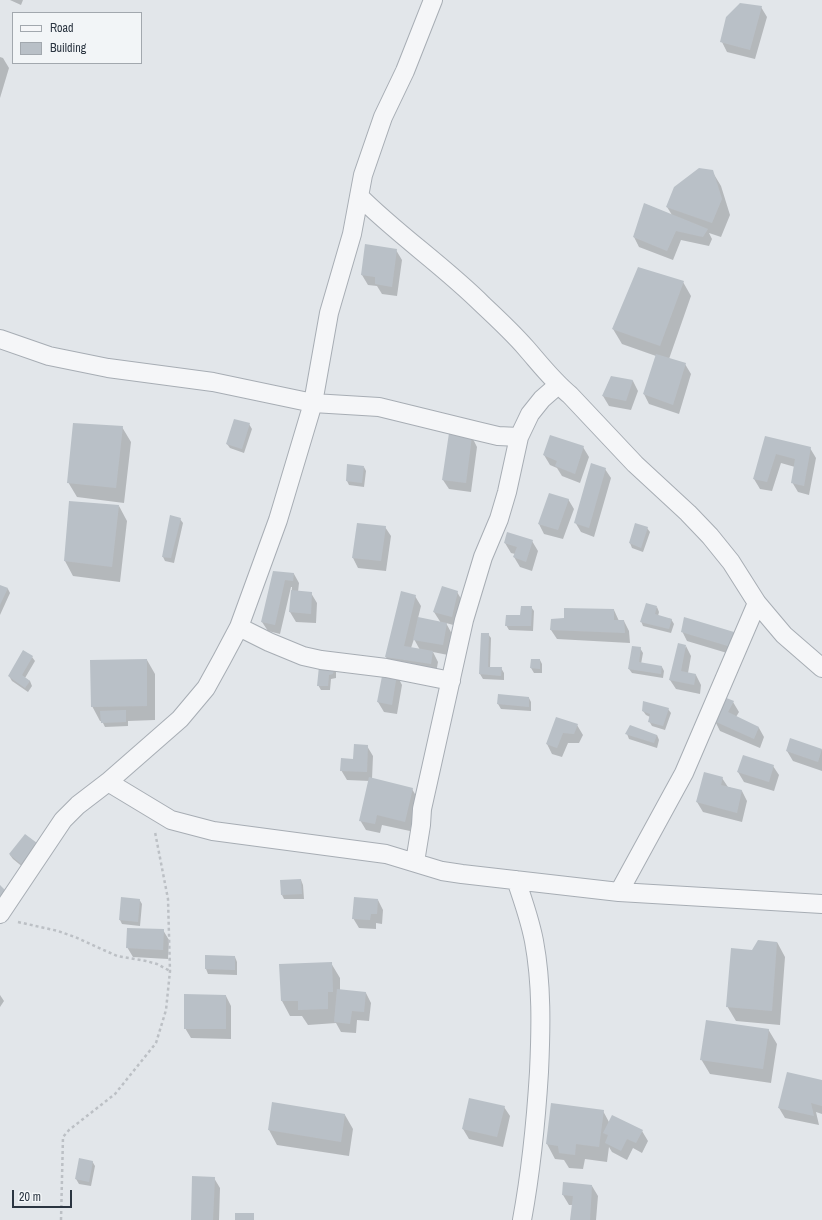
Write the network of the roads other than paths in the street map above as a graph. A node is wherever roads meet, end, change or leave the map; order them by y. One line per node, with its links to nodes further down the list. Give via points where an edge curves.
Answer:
1 (433, 0): 2 (street, via 405,71 383,117 363,176)
2 (360, 196): 4 (street, via 379,216 482,304 525,346); 5 (street, via 329,313)
3 (0, 338): 5 (street, via 49,356 108,368 213,382)
4 (558, 385): 6 (street, via 530,414); 7 (street, via 710,536)
5 (313, 403): 6 (street, via 379,407 491,434); 8 (street, via 278,520)
6 (519, 437): 10 (street, via 499,519 483,558 464,620)
7 (757, 603): 9 (street, via 784,635); 14 (street, via 684,773)
8 (239, 627): 10 (street, via 303,656); 11 (street, via 206,688 180,719)
9 (822, 668)
10 (451, 681): 12 (street, via 422,809)
11 (108, 782): 12 (street, via 171,820 213,831 386,854); 16 (street, via 63,820)
12 (414, 862): 13 (street, via 442,871)
13 (516, 880): 14 (street); 17 (street, via 534,940 541,998 537,1103)
14 (619, 892): 15 (street)
15 (822, 904)
16 (5, 918)
17 (522, 1220)

